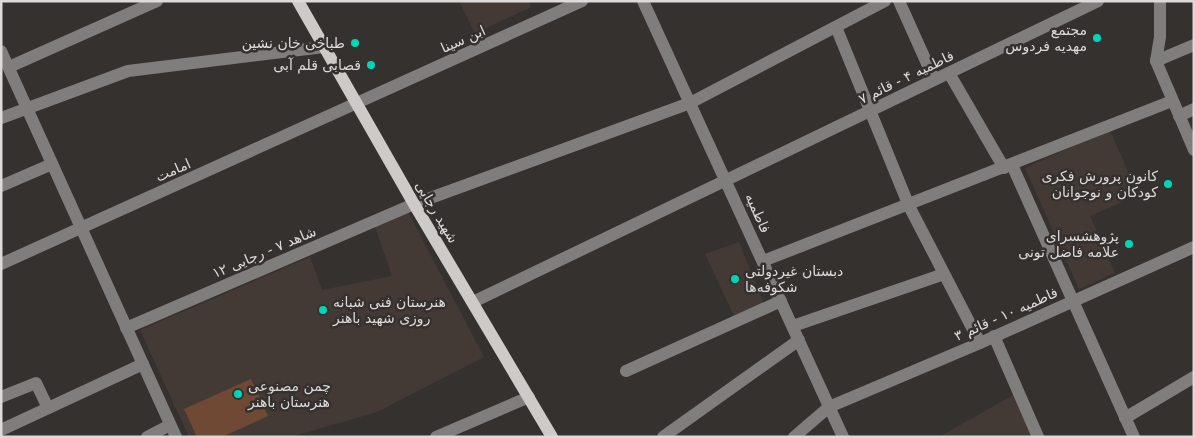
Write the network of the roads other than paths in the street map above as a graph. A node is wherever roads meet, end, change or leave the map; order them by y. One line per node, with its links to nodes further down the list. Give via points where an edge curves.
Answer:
1 (157, 1): 14 (street)
2 (298, 1): 11 (main road, شهید رجایی)
3 (582, 1): 18 (street, ابن سینا)
4 (644, 1): 19 (street, فاطمیه)
5 (899, 1): 16 (street)
6 (1098, 1): 15 (street, فاطمیه ۴ - قائم ۷)
7 (1160, 1): 13 (street)
8 (883, 2): 9 (street, شاهد ۷ - رجایی ۱۲)
9 (836, 27): 19 (street, شاهد ۷ - رجایی ۱۲); 22 (street)
10 (1194, 45): 13 (street)
11 (324, 47): 18 (main road, شهید رجایی); 20 (street, via 128,71)
12 (1, 51): 14 (street)
13 (1156, 61): 17 (street)
14 (9, 67): 20 (street)
15 (948, 73): 16 (street, فاطمیه ۴ - قائم ۷); 27 (street)
16 (934, 79): 22 (street, فاطمیه ۴ - قائم ۷)
17 (1172, 101): 23 (street); 27 (street)
18 (356, 103): 30 (main road, شهید رجایی); 32 (street, امامت)
19 (690, 103): 28 (street, فاطمیه); 30 (street, شاهد ۷ - رجایی ۱۲)
20 (27, 107): 24 (street); 26 (street)
21 (1194, 109): 23 (street)
22 (870, 111): 28 (street, فاطمیه ۴ - قائم ۷); 31 (street)
23 (1179, 116): 25 (street)
24 (1, 118)
25 (1194, 150)
26 (52, 164): 29 (street); 32 (street)
27 (1008, 166): 31 (street); 38 (street)
28 (726, 179): 34 (street, فاطمیه); 39 (street, فاطمیه ۴ - قائم ۷)
29 (1, 186)
30 (414, 204): 39 (main road, شهید رجایی); 41 (street, شاهد ۷ - رجایی ۱۲)
31 (909, 206): 34 (street); 36 (street)
32 (81, 228): 35 (street, امامت); 41 (street)
33 (1194, 247): 38 (street, فاطمیه ۱۰ - قائم ۳)
34 (763, 260): 37 (street, فاطمیه)
35 (1, 264)
36 (944, 274): 40 (street); 44 (street)
37 (781, 301): 40 (street, فاطمیه); 46 (street)
38 (1073, 301): 42 (street, فاطمیه ۱۰ - قائم ۳); 52 (street)
39 (473, 302): 49 (main road, شهید رجایی)
40 (793, 326): 43 (street, فاطمیه)
41 (126, 328): 45 (street)
42 (994, 336): 44 (street, فاطمیه ۱۰ - قائم ۳); 61 (street)
43 (799, 340): 50 (street, فاطمیه); 58 (street)
44 (980, 343): 50 (street, فاطمیه ۱۰ - قائم ۳)
45 (143, 364): 51 (street); 54 (street)
46 (626, 371)
47 (1194, 377): 52 (street)
48 (1, 397): 51 (street, via 36,383)
49 (529, 397): 56 (street); 57 (main road, شهید رجایی)
50 (829, 407): 59 (street, فاطمیه ۱۰ - قائم ۳); 60 (street, فاطمیه)
51 (48, 408): 53 (street)
52 (1125, 418): 62 (street)
53 (1, 430)
54 (173, 431): 55 (street)
55 (147, 437)
56 (436, 437)
57 (552, 437)
58 (663, 437)
59 (794, 437)
60 (843, 437)
61 (1038, 437)
62 (1134, 437)

